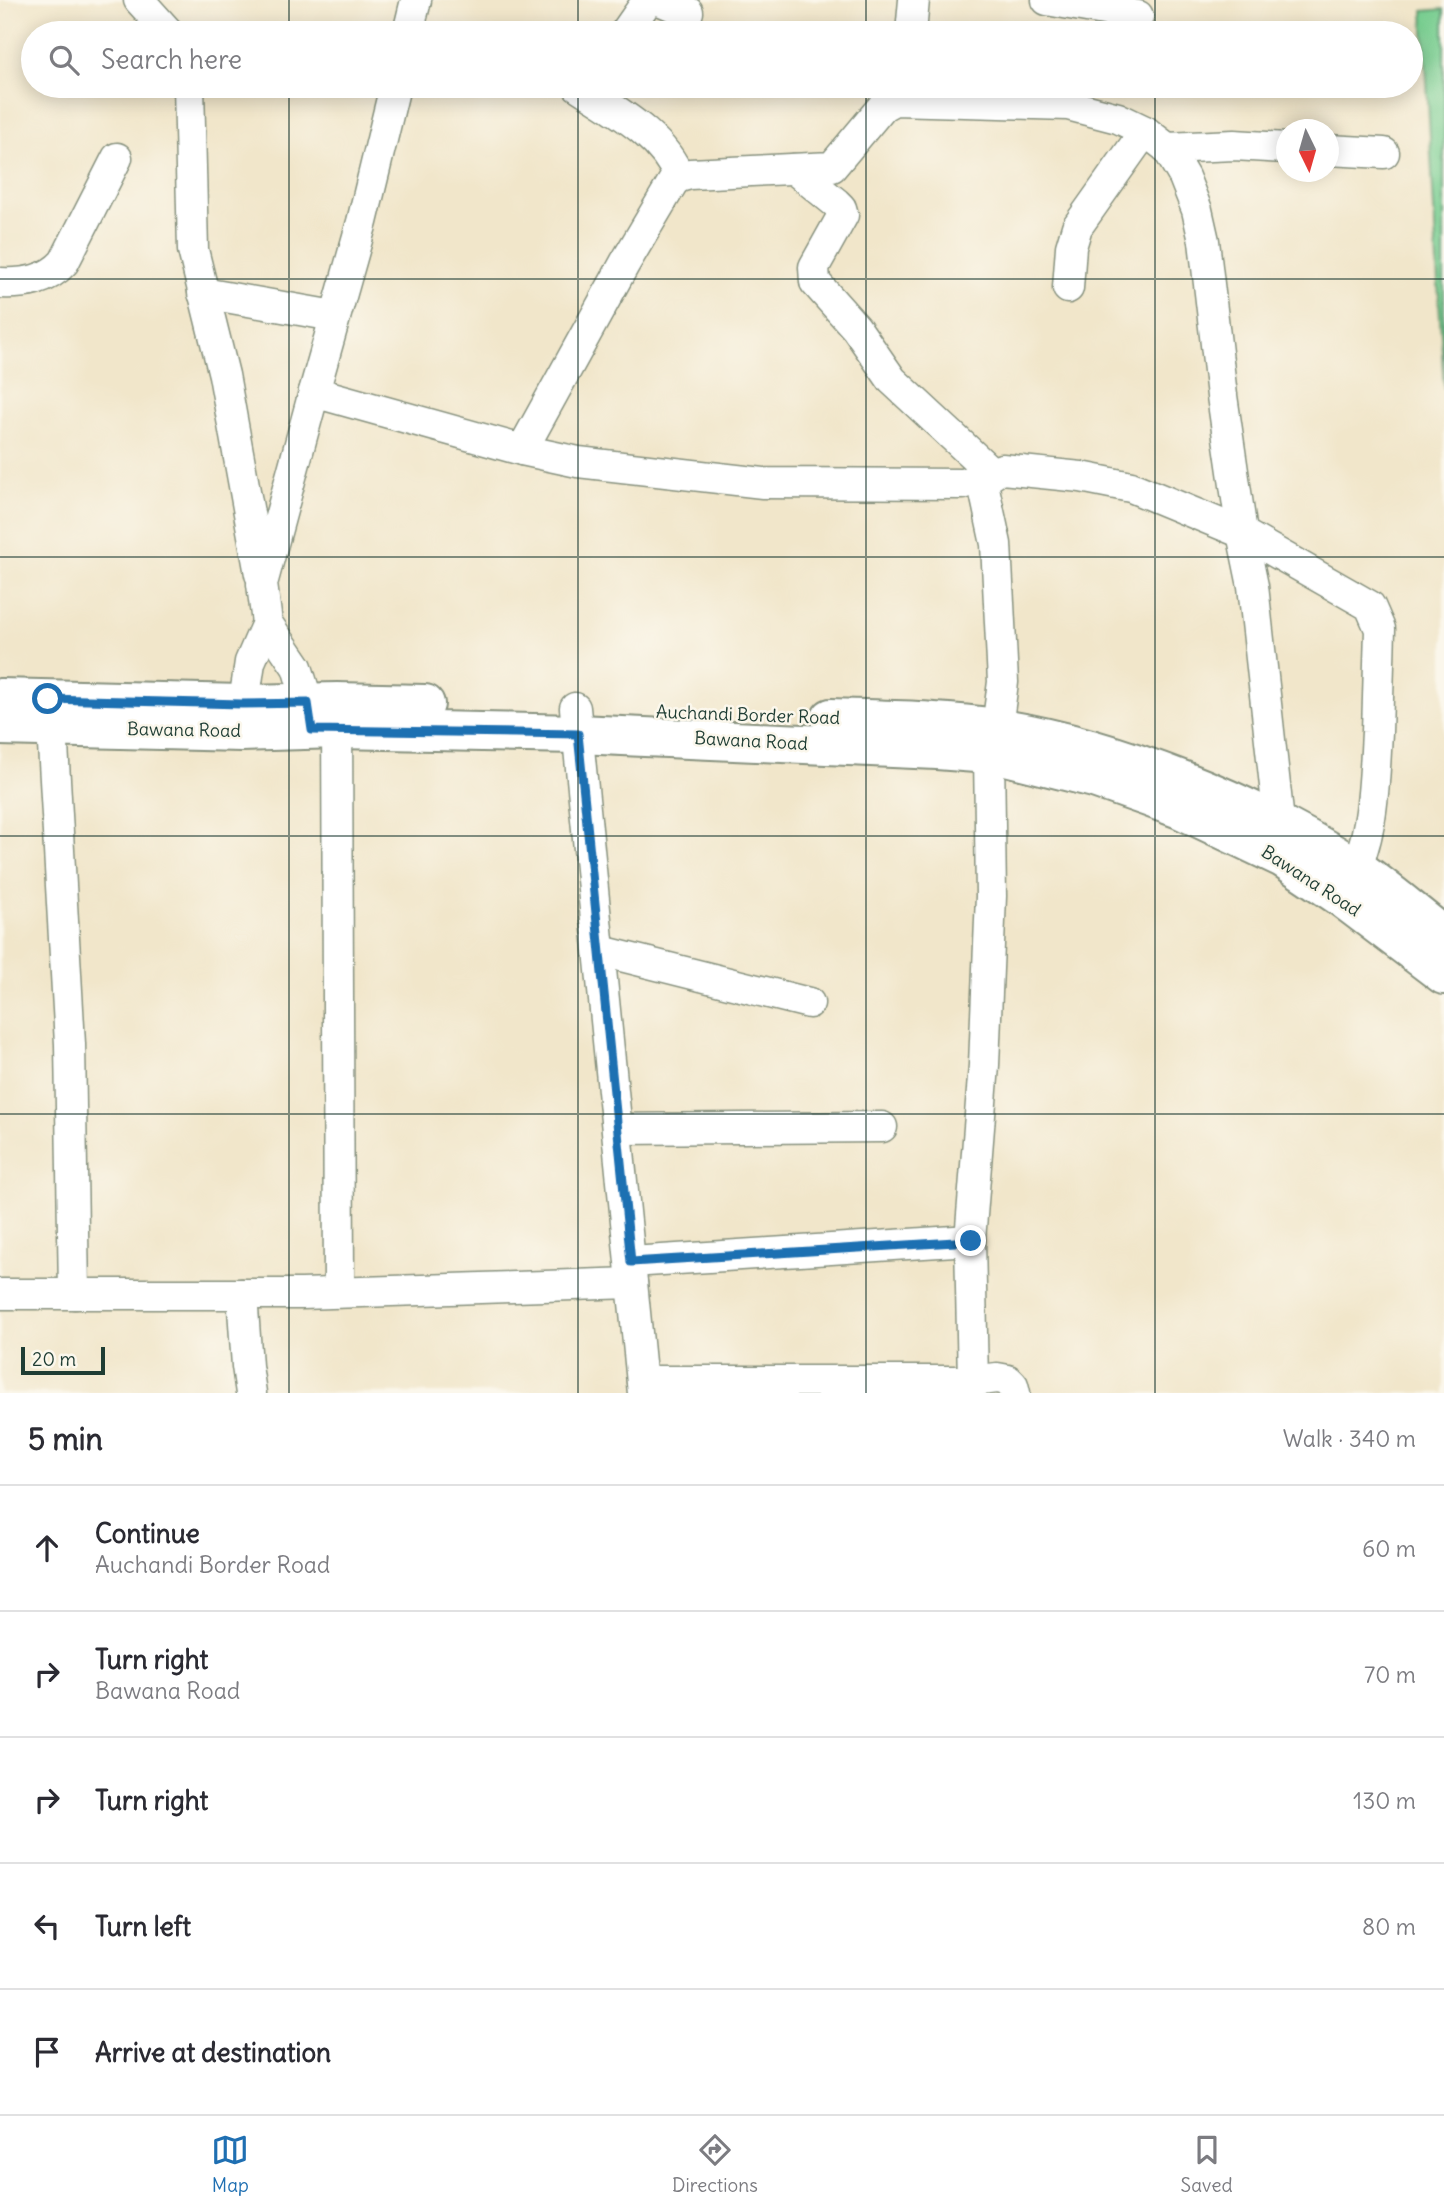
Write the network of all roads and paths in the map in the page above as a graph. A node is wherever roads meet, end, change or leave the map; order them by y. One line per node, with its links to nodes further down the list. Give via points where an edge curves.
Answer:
1 (139, 0): 9 (street)
2 (416, 0): 10 (street)
3 (648, 0): 11 (street)
4 (659, 0): 7 (street)
5 (914, 0): 12 (street)
6 (1047, 0): 8 (street)
7 (688, 12)
8 (1138, 16)
9 (158, 21)
10 (411, 21)
11 (633, 21)
12 (912, 21)
13 (189, 98): 27 (street, via 193,250)
14 (392, 98): 28 (street)
15 (600, 98): 24 (street, via 657,144)
16 (897, 98): 23 (street, via 883,106 832,167)
17 (981, 98): 18 (street, via 1068,105 1118,118)
18 (1156, 139): 19 (street); 26 (street, via 1077,227); 32 (street, via 1184,177 1204,241)
19 (1276, 147)
20 (1339, 151): 21 (street)
21 (1384, 153)
22 (117, 158): 25 (street, via 55,273 38,280)
23 (794, 170): 24 (street); 31 (street, via 836,203 843,215 814,267 815,282 856,328 892,380)
24 (679, 177): 30 (street)
25 (0, 283)
26 (1068, 288)
27 (203, 293): 28 (street); 33 (street, via 224,375)
28 (334, 316): 29 (street)
29 (314, 392): 30 (street); 33 (street)
30 (522, 450): 31 (street, via 578,462 764,483 963,485)
31 (987, 476): 32 (street, via 1008,469 1131,487); 41 (street, via 998,569 1003,682)
32 (1242, 533): 42 (street, via 1253,586); 43 (street, via 1370,606 1380,629 1368,835)
33 (262, 584): 34 (street)
34 (267, 623): 37 (street); 38 (street, via 250,662)
35 (0, 698): 36 (main road, Auchandi Border Road)
36 (50, 713): 38 (main road, Auchandi Border Road); 40 (main road); 54 (street, via 70,1044)
37 (324, 716): 38 (main road, Auchandi Border Road); 39 (main road, Auchandi Border Road); 52 (street)
38 (241, 718)
39 (577, 721): 41 (main road, Auchandi Border Road, via 850,732 938,722); 45 (street)
40 (0, 726)
41 (993, 741): 42 (main road, Auchandi Border Road, via 1102,752 1152,784); 50 (street, via 984,1065)
42 (1281, 840): 43 (main road, Auchandi Border Road)
43 (1349, 883): 44 (main road, Auchandi Border Road); 46 (main road, Bawana Road)
44 (1444, 936)
45 (601, 951): 47 (street); 49 (street)
46 (1444, 975)
47 (809, 1003)
48 (882, 1127): 49 (street)
49 (619, 1129): 51 (street)
50 (971, 1241): 51 (street); 56 (street)
51 (631, 1273): 52 (street); 57 (street)
52 (340, 1292): 55 (street)
53 (0, 1294): 54 (street)
54 (74, 1294): 55 (street)
55 (242, 1294): 58 (street)
56 (973, 1381): 57 (street); 59 (street, via 1008,1380)
57 (643, 1387)
58 (251, 1393)
59 (1014, 1393)

